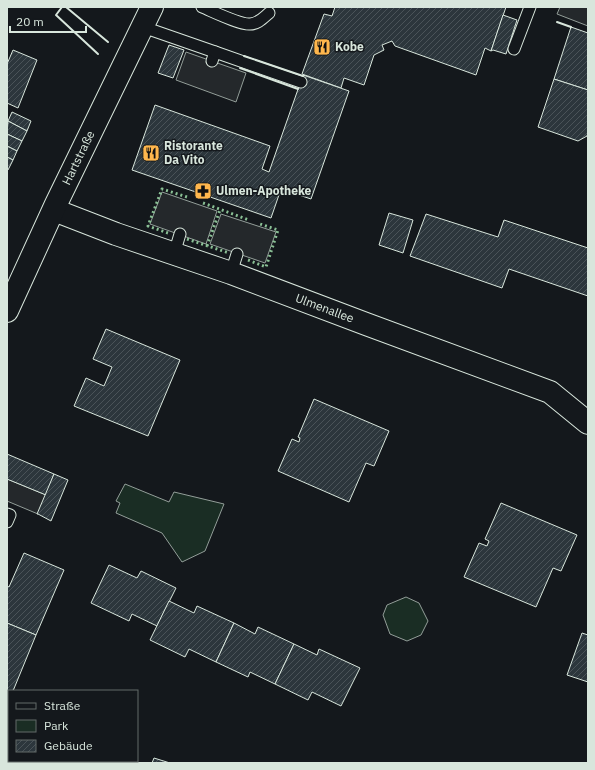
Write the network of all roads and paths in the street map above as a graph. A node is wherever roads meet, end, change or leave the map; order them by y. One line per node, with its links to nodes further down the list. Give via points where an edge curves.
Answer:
1 (152, 7): 5 (street, Hartstraße)
2 (202, 7): 4 (lane, via 249,25 258,22)
3 (530, 7): 6 (lane)
4 (269, 13)
5 (143, 26): 7 (lane, via 214,57); 8 (street, Hartstraße)
6 (514, 49)
7 (301, 82)
8 (54, 210): 9 (street, Hartstraße); 11 (street, Ulmenallee, via 116,234 177,244 234,263 366,324 550,392)
9 (13, 281): 10 (street, Hartstraße)
10 (7, 311)
11 (588, 423)
12 (7, 514): 13 (lane, via 10,516)
13 (7, 522)

